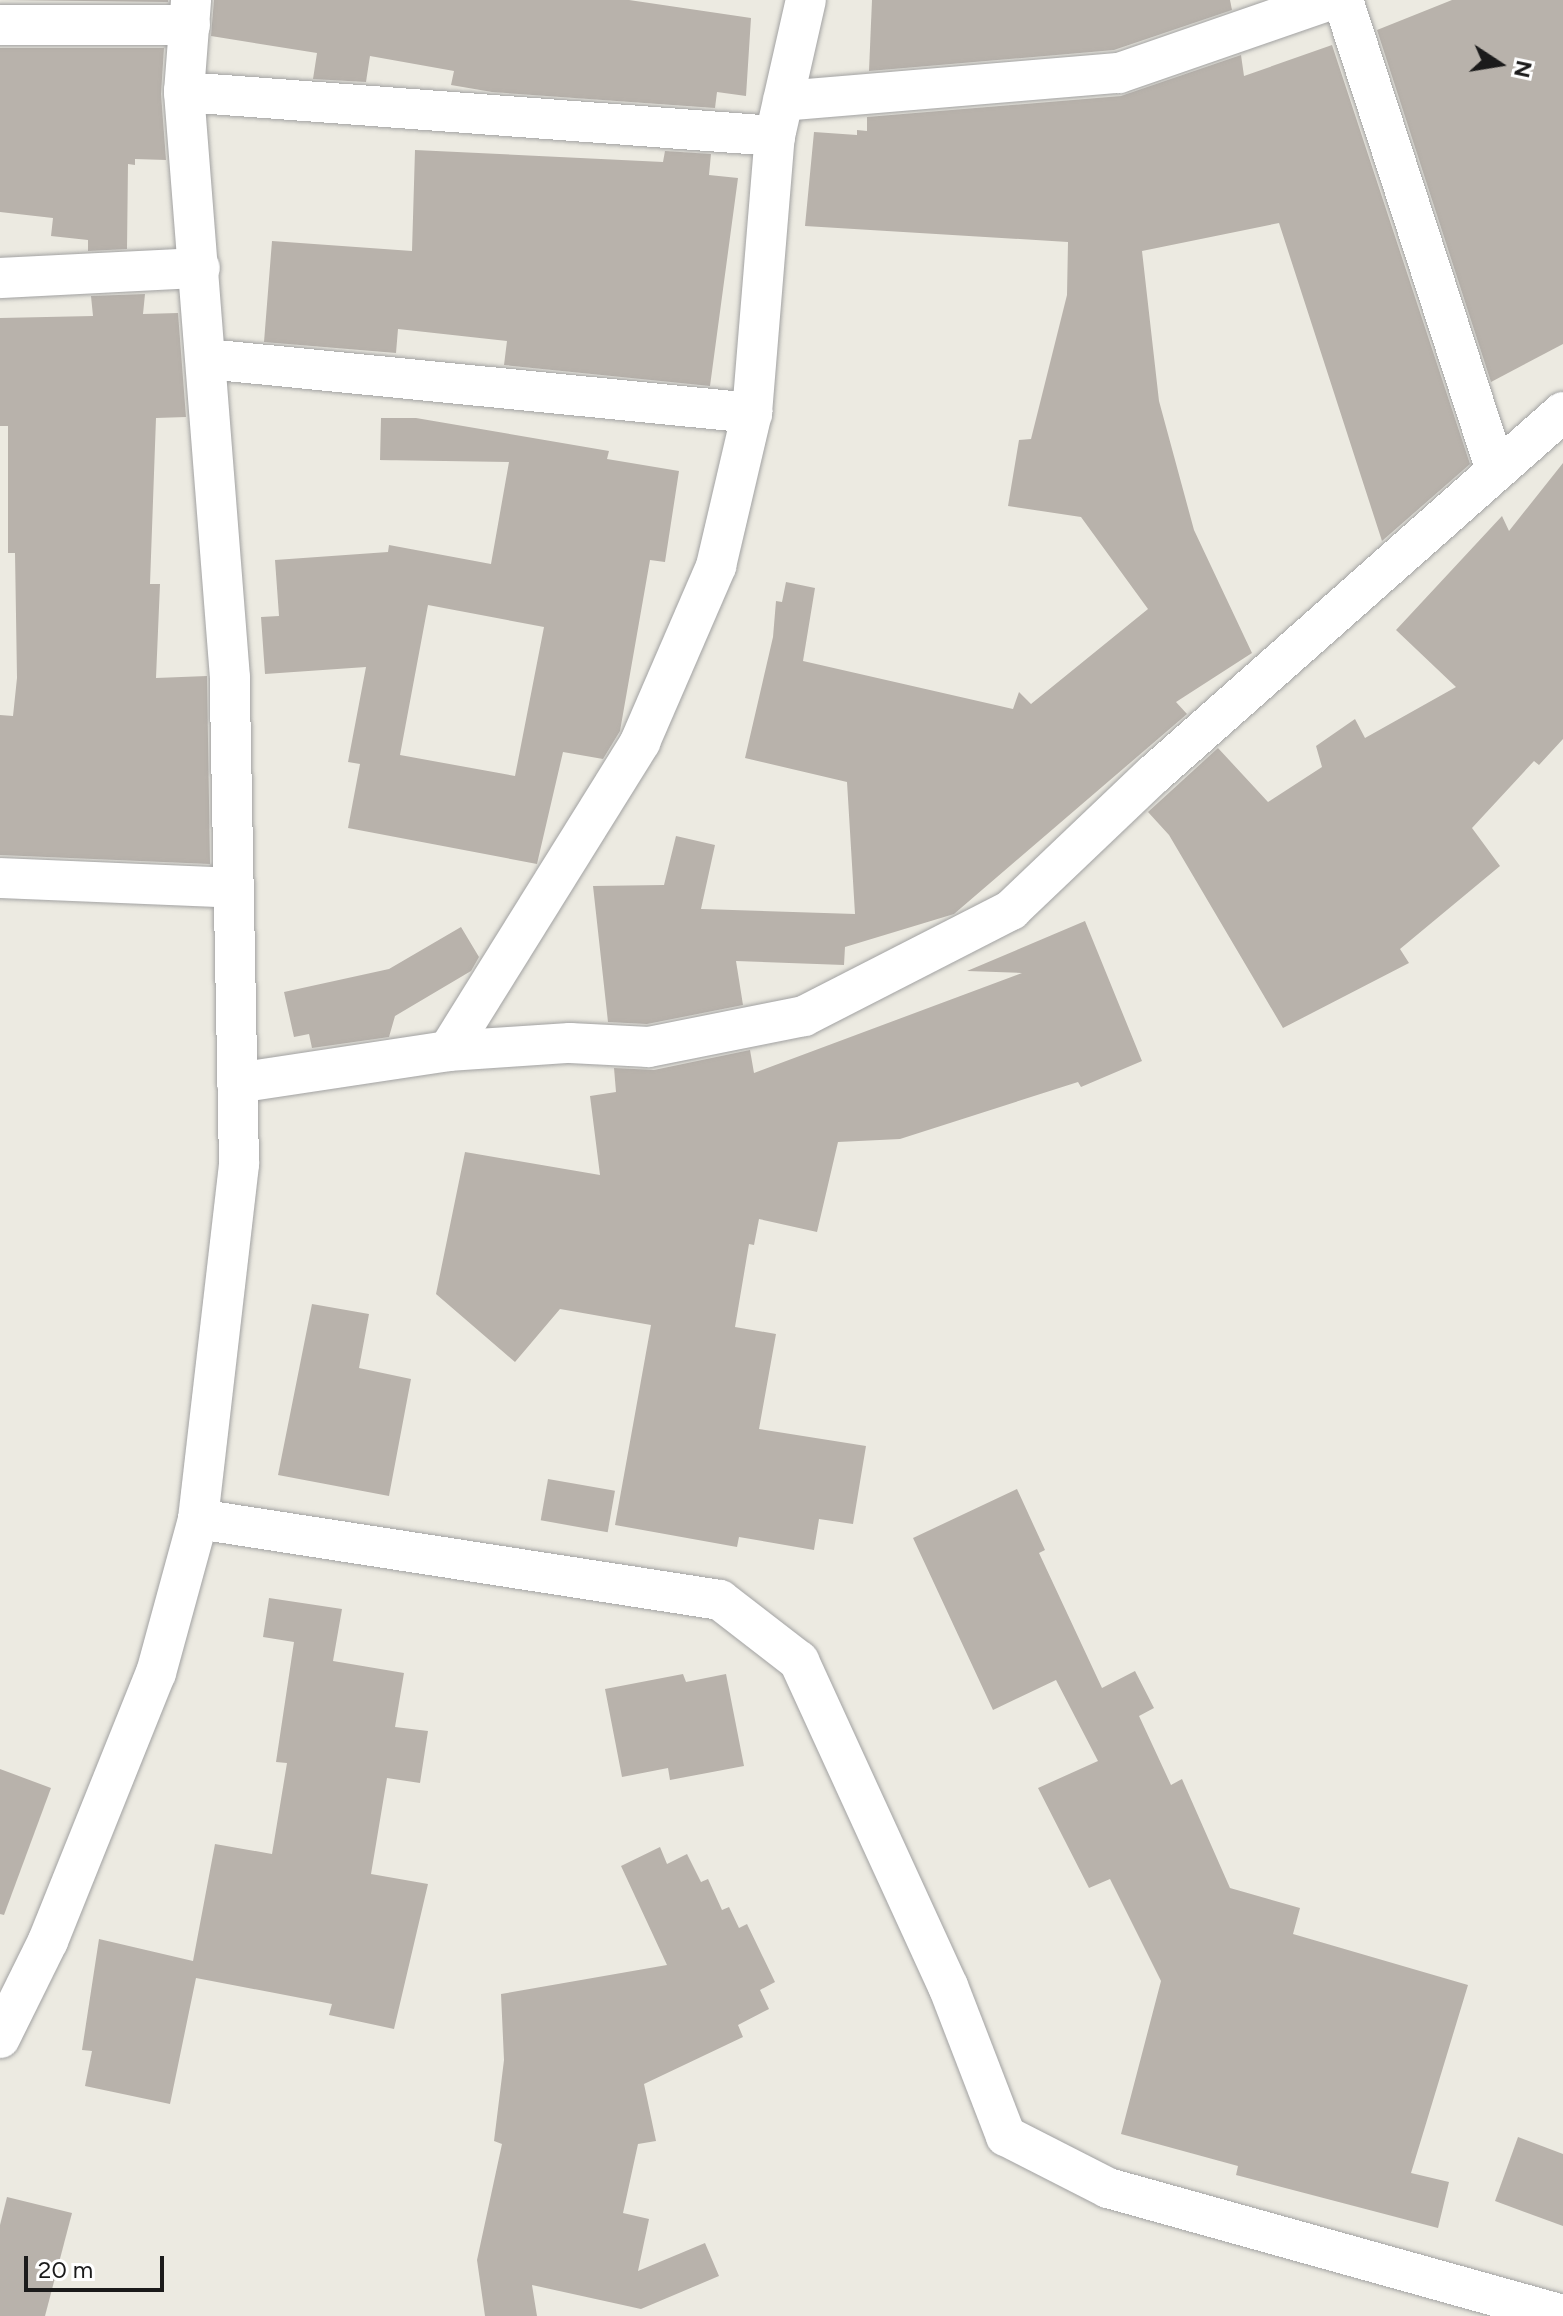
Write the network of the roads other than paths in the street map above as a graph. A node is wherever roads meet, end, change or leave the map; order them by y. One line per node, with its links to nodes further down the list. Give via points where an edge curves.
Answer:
1 (806, 0): 6 (street)
2 (1328, 1): 6 (street, via 1119,73); 12 (street)
3 (191, 12): 4 (street); 5 (street)
4 (0, 25)
5 (184, 92): 6 (street); 7 (street)
6 (779, 118): 11 (street)
7 (200, 268): 8 (street); 9 (street)
8 (0, 278)
9 (207, 359): 11 (street); 14 (street, via 230,678)
10 (1563, 412): 12 (street)
11 (752, 413): 15 (street, via 716,566 640,742)
12 (1495, 468): 15 (street, via 1011,910 804,1016 649,1047 570,1043)
13 (0, 878): 14 (street)
14 (234, 888): 16 (street)
15 (448, 1051): 16 (street)
16 (237, 1083): 17 (street, via 239,1164)
17 (198, 1519): 18 (street, via 156,1673 48,1941); 19 (street, via 720,1600 799,1661 948,1986 1006,2136 1108,2188)
18 (0, 2038)
19 (1563, 2315)

